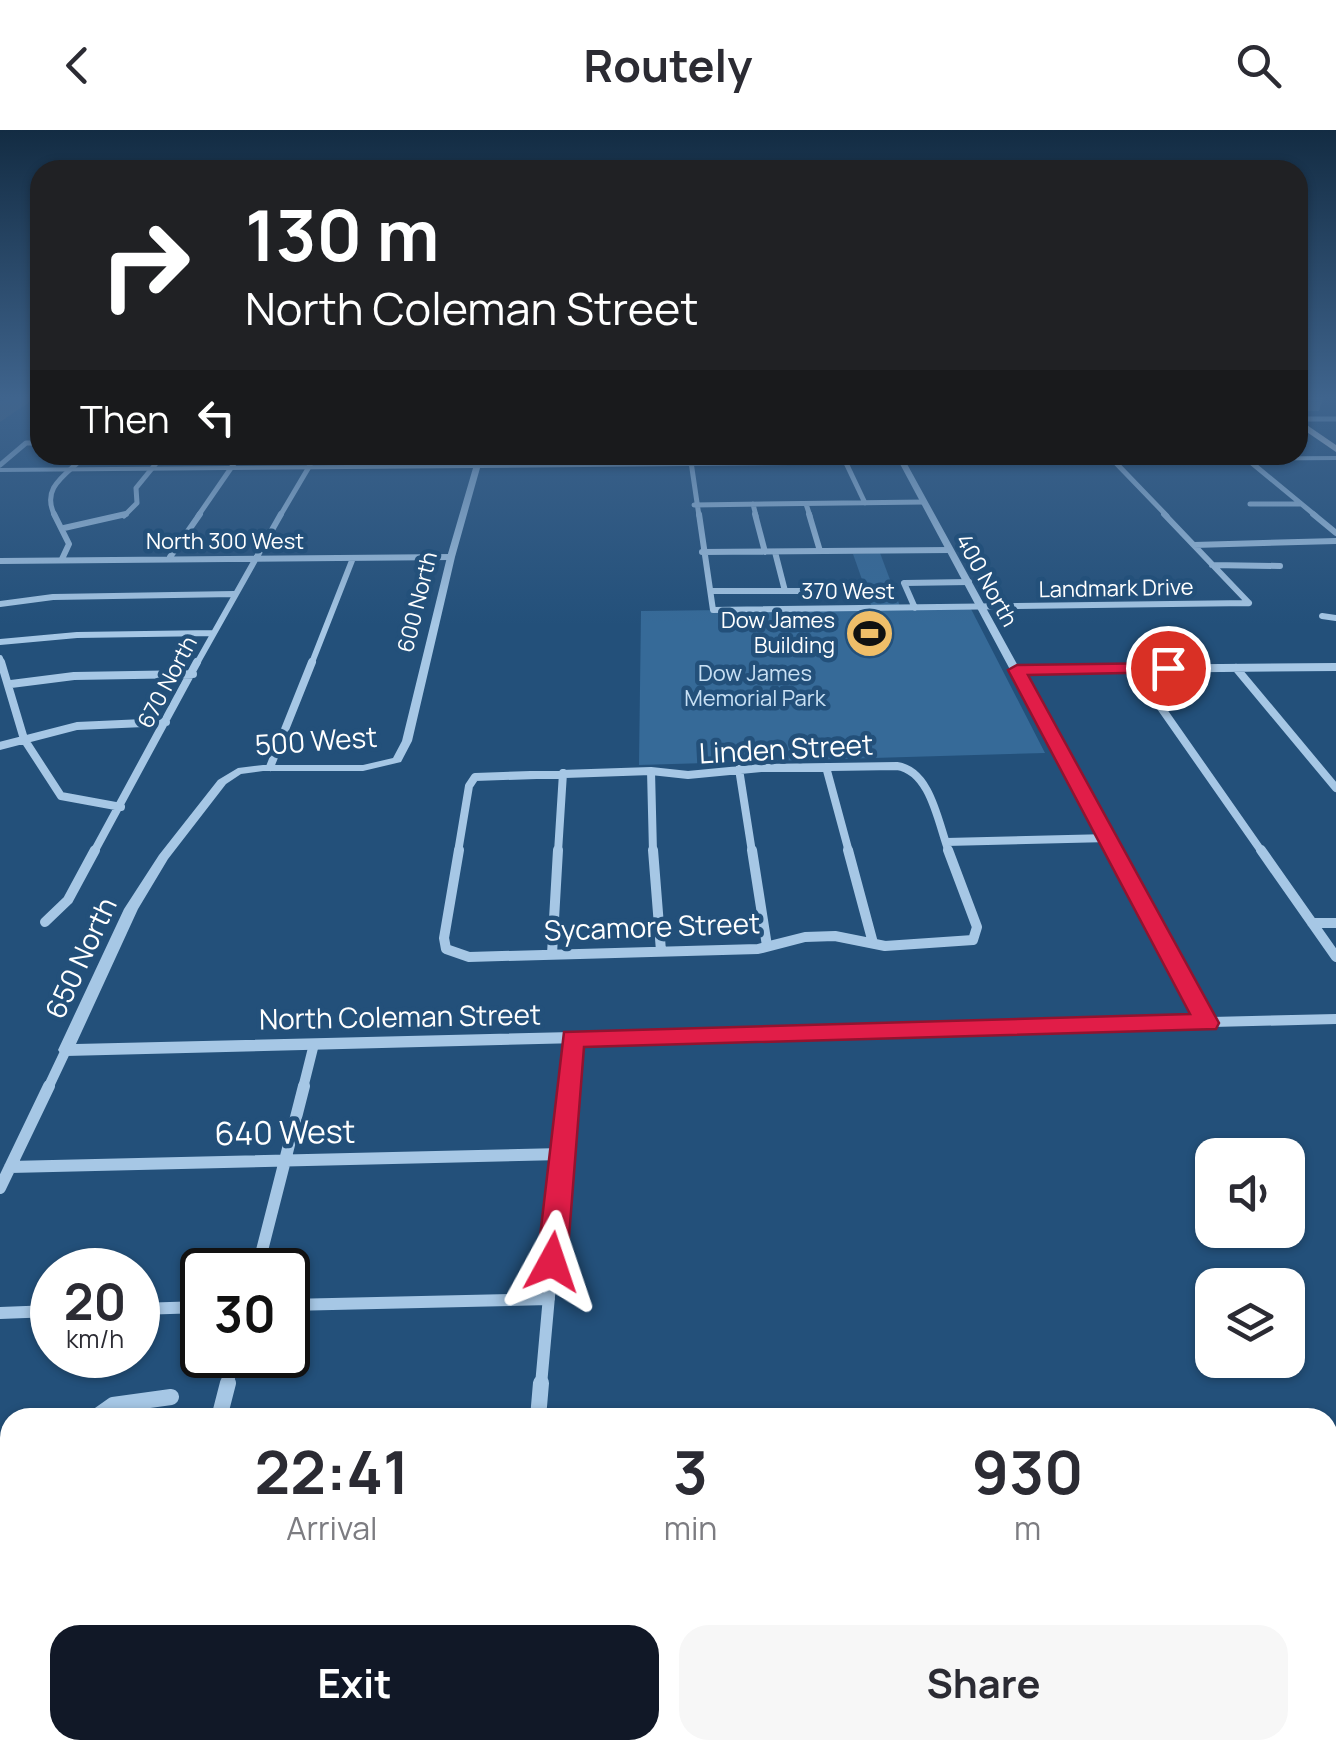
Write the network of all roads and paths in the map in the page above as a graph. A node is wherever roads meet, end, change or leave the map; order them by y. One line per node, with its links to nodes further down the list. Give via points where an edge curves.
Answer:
1 (69, 473): 18 (street, via 48,502)
2 (148, 473): 18 (street, via 136,488 137,503 123,517)
3 (229, 473): 28 (street)
4 (307, 473): 29 (street, 670 North)
5 (475, 473): 27 (street, 600 North)
6 (692, 473): 17 (street)
7 (851, 473): 12 (street)
8 (908, 473): 11 (street, 400 North)
9 (1125, 473): 21 (street)
10 (1264, 473): 16 (street)
11 (924, 502): 12 (street); 22 (street, 400 North)
12 (864, 503): 14 (street)
13 (753, 504): 14 (street); 17 (street); 25 (street)
14 (806, 504): 23 (street)
15 (1250, 504): 16 (street)
16 (1301, 504): 19 (street)
17 (694, 505): 24 (street)
18 (64, 528): 31 (street, via 70,544)
19 (1336, 533)
20 (1336, 541): 21 (street)
21 (1194, 545): 33 (street)
22 (950, 550): 23 (street); 35 (street, 400 North)
23 (820, 551): 26 (street)
24 (702, 552): 25 (street); 38 (street)
25 (765, 552): 26 (street)
26 (775, 552): 36 (street)
27 (451, 557): 30 (street, North 300 West); 57 (street, 600 North)
28 (170, 558): 29 (street, North 300 West); 31 (street, North 300 West)
29 (259, 558): 30 (street, North 300 West); 39 (street, 670 North)
30 (352, 558): 59 (street)
31 (62, 560): 32 (street, North 300 West)
32 (0, 561)
33 (1212, 565): 34 (street); 42 (street, Landmark Drive, via 1249,603)
34 (1280, 566)
35 (969, 582): 41 (street, via 904,583); 42 (street, 400 North)
36 (785, 590): 37 (street); 38 (street)
37 (838, 590)
38 (710, 591): 41 (street, 370 West, via 713,610)
39 (234, 594): 40 (street); 45 (street, 670 North)
40 (0, 604)
41 (915, 608): 42 (street, 370 West)
42 (983, 608): 51 (street, 400 North)
43 (1322, 616): 44 (street)
44 (1336, 618)
45 (213, 633): 46 (street); 52 (street, 670 North)
46 (0, 642)
47 (0, 658): 53 (street)
48 (1336, 667): 49 (street)
49 (1236, 668): 50 (street); 64 (street)
50 (1134, 669): 51 (street); 69 (street)
51 (1017, 670): 66 (street, 400 North)
52 (193, 674): 53 (street); 54 (street, 670 North)
53 (11, 684): 55 (street)
54 (166, 722): 55 (street, via 77,726); 65 (street, 670 North)
55 (24, 739): 56 (street); 65 (street, via 61,796)
56 (0, 746)
57 (397, 760): 59 (street, 500 West, via 363,768)
58 (826, 767): 60 (street, Linden Street); 67 (street, Linden Street, via 917,771); 72 (street)
59 (270, 768): 61 (street, 500 West)
60 (739, 769): 62 (street, Linden Street, via 678,777); 73 (street)
61 (238, 771): 82 (street, 650 North, via 205,800 144,886)
62 (650, 771): 63 (street, Linden Street); 74 (street)
63 (564, 773): 75 (street, Linden Street, via 475,778 469,786 444,938); 76 (street)
64 (1336, 788)
65 (120, 807): 68 (street, 670 North, via 68,900)
66 (1109, 838): 67 (street); 79 (street, 400 North)
67 (946, 842): 71 (street, Linden Street, via 978,927)
68 (45, 922)
69 (1312, 923): 70 (street); 77 (street)
70 (1336, 923)
71 (973, 940): 72 (street, Sycamore Street)
72 (873, 944): 73 (street, Sycamore Street, via 835,936)
73 (767, 946): 74 (street, Sycamore Street)
74 (661, 952): 76 (street, Sycamore Street)
75 (450, 954): 76 (street, Sycamore Street)
76 (552, 954)
77 (1336, 957)
78 (1336, 1019): 79 (street, North Coleman Street)
79 (1207, 1023): 80 (street, North Coleman Street)
80 (572, 1038): 81 (street, North Coleman Street); 83 (street)
81 (314, 1044): 82 (street, North Coleman Street); 84 (street)
82 (66, 1050): 85 (street, 650 North)
83 (562, 1154): 84 (street, 640 West); 88 (street)
84 (284, 1161): 85 (street, 640 West); 87 (street)
85 (10, 1167): 86 (street, 650 North)
86 (0, 1188)
87 (262, 1248)
88 (549, 1299): 89 (street); 96 (street)
89 (310, 1304)
90 (30, 1311): 91 (street)
91 (0, 1312)
92 (229, 1378): 95 (street)
93 (171, 1397): 94 (street)
94 (109, 1408)
95 (222, 1408)
96 (539, 1408)

